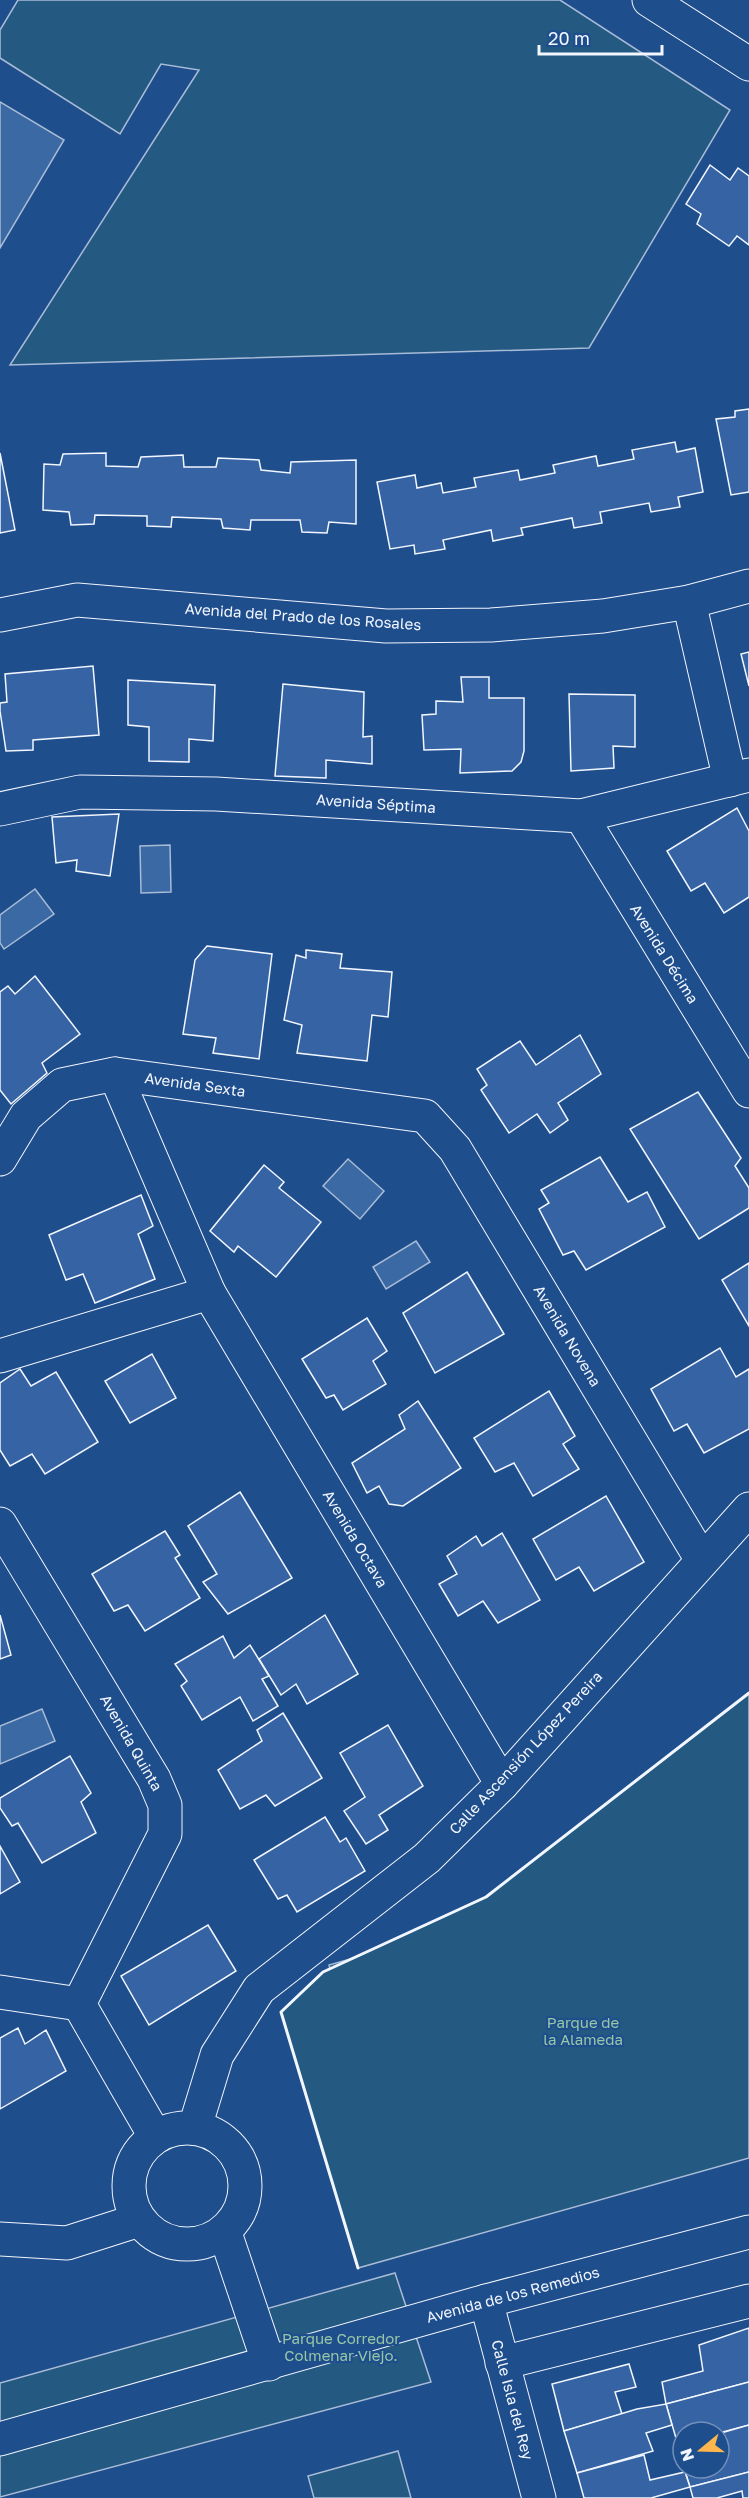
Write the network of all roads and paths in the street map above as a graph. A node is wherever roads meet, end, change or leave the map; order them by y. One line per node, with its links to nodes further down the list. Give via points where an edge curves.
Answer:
1 (649, 0): 2 (street)
2 (749, 64)
3 (749, 586): 4 (street, Avenida del Prado de los Rosales)
4 (689, 602): 5 (street, Avenida del Prado de los Rosales, via 603,616 491,625 386,626 77,600); 6 (street)
5 (0, 615)
6 (740, 777): 8 (street, Avenida Séptima)
7 (0, 809): 8 (street, Avenida Séptima, via 80,792)
8 (581, 816): 10 (street, Avenida Décima)
9 (115, 1074): 11 (street, Avenida Sexta); 12 (street, Avenida Sexta, via 62,1085 26,1116); 13 (street, Avenida Octava)
10 (749, 1091)
11 (425, 1116): 17 (street, Avenida Novena, via 455,1149)
12 (0, 1159)
13 (209, 1293): 14 (street); 18 (street, Avenida Octava)
14 (0, 1356)
15 (749, 1509): 17 (street, Calle Ascensión López Pereira)
16 (0, 1524): 20 (street, Avenida Quinta, via 154,1779 165,1805 165,1834)
17 (702, 1560): 18 (street, Calle Ascensión López Pereira)
18 (502, 1784): 21 (street, Calle Ascensión López Pereira, via 427,1858 259,1989 217,2055)
19 (0, 1992): 20 (street)
20 (80, 2004): 22 (street)
21 (195, 2127): 22 (street); 25 (street, via 221,2137 240,2157 247,2184 242,2211)
22 (155, 2136): 23 (street, via 138,2152 129,2174 130,2198)
23 (139, 2220): 25 (street, via 164,2240 174,2242 195,2245); 26 (street, via 67,2243)
24 (749, 2232): 27 (street, Avenida de los Remedios)
25 (225, 2233): 30 (street)
26 (0, 2239)
27 (486, 2301): 29 (street, Calle Isla del Rey); 30 (street, Avenida de los Remedios)
28 (749, 2301): 29 (street)
29 (502, 2363): 32 (street, Calle Isla del Rey)
30 (269, 2364): 31 (street, Avenida de los Remedios)
31 (0, 2439)
32 (539, 2498)

